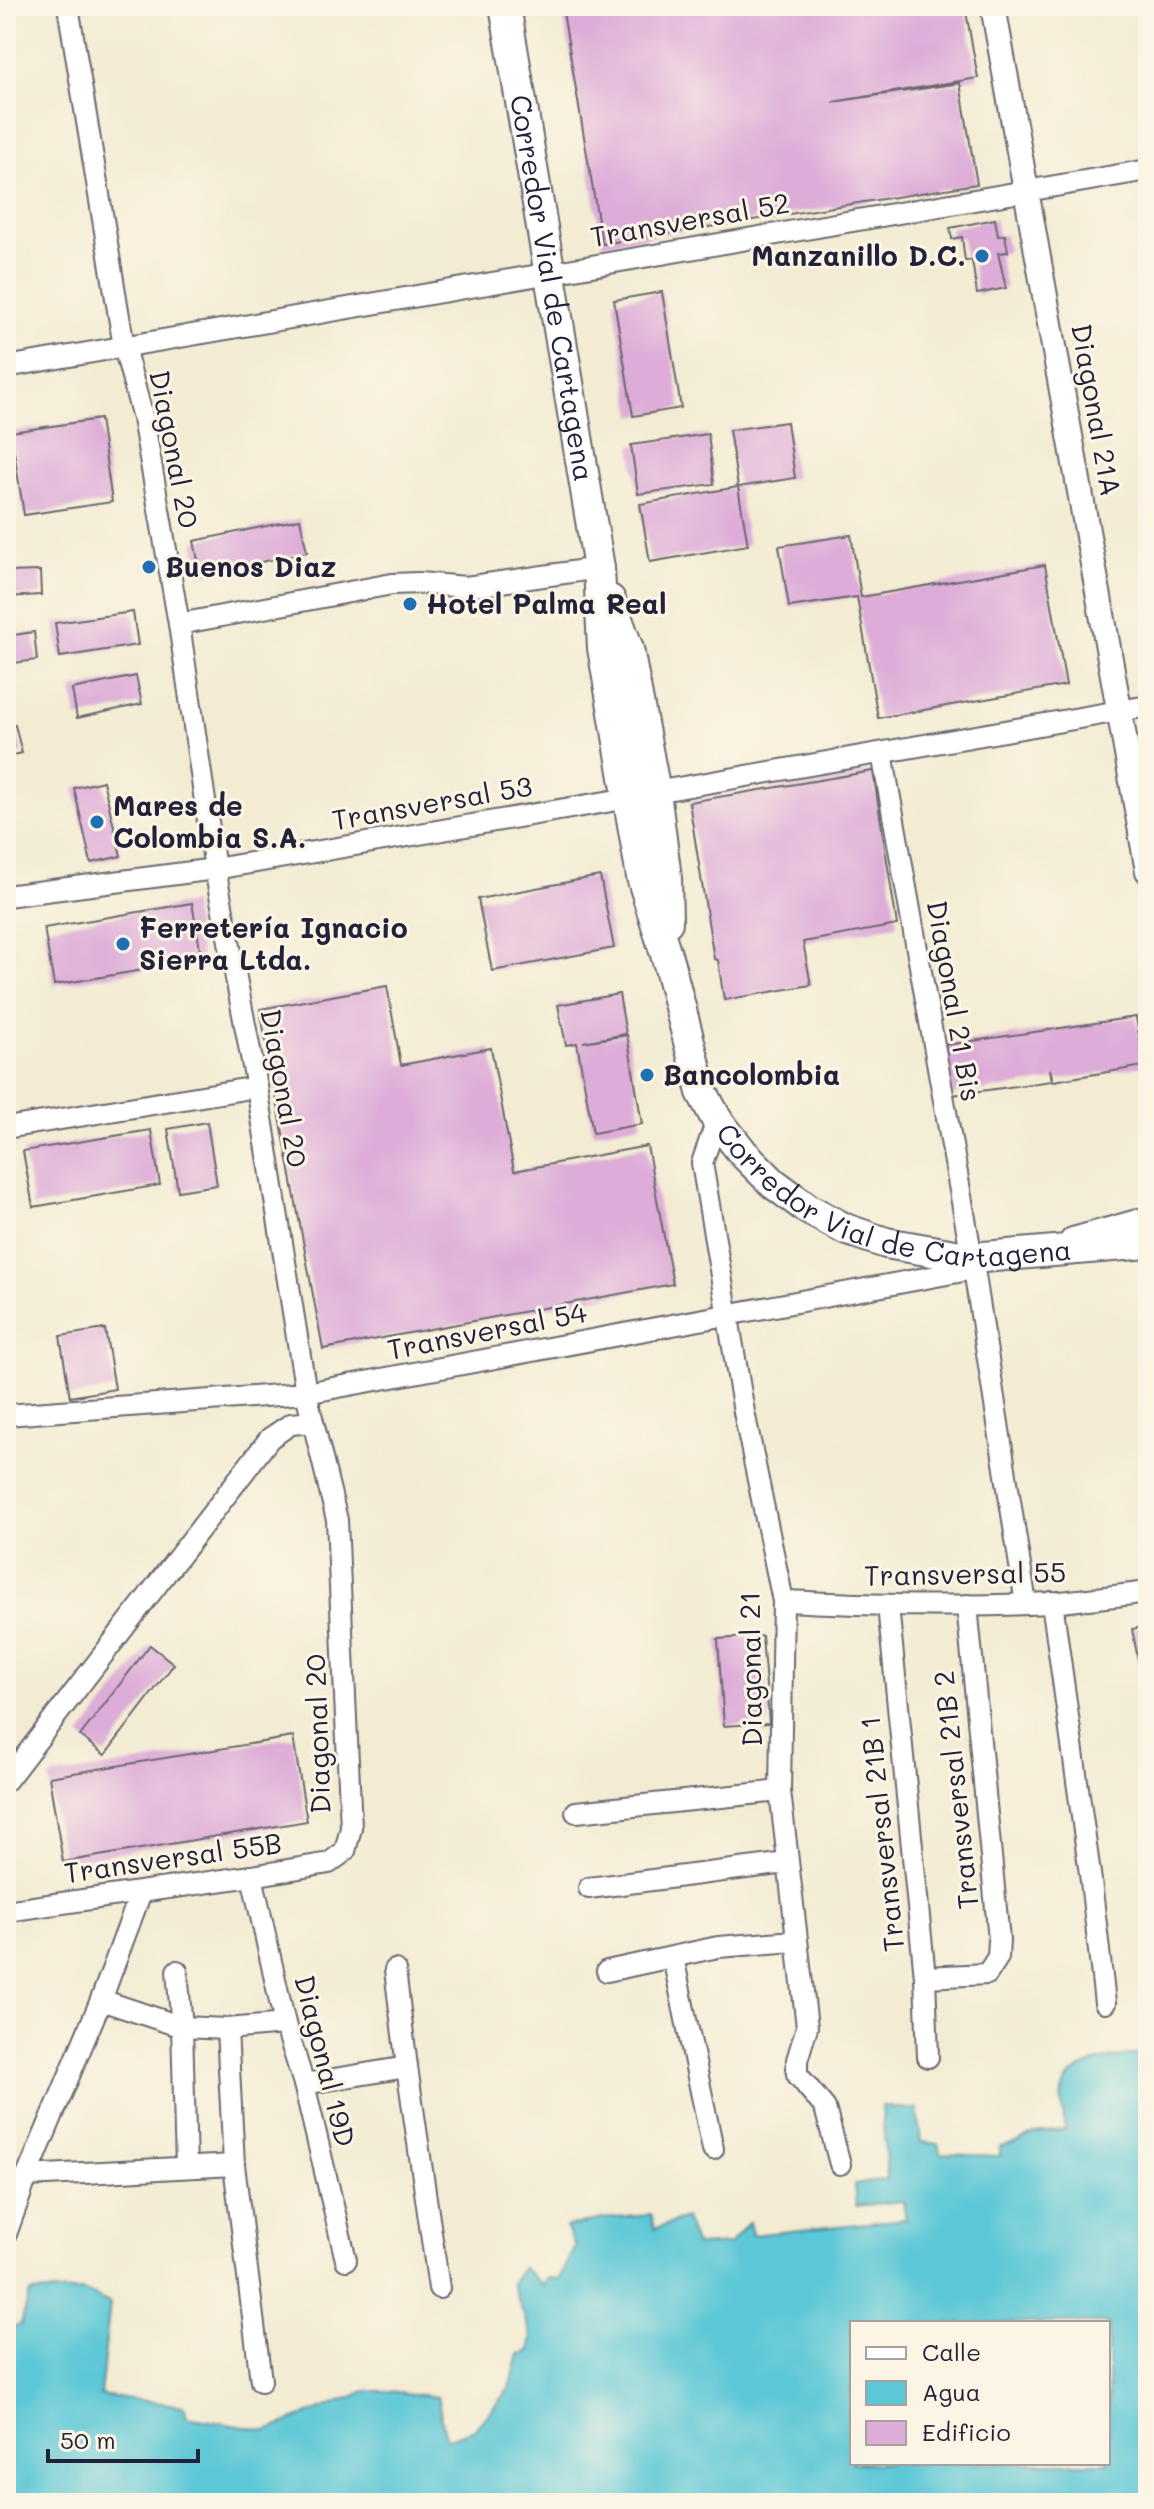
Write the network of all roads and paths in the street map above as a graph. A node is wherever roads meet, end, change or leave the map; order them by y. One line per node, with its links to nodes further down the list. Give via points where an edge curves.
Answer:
1 (68, 6): 7 (street, Diagonal 20)
2 (505, 6): 6 (main road, Corredor Vial de Cartagena)
3 (993, 6): 5 (street, Diagonal 21A)
4 (1148, 170): 5 (street, Transversal 52)
5 (1026, 191): 6 (street, Transversal 52); 12 (street, Diagonal 21A)
6 (551, 273): 7 (street, Transversal 52); 9 (main road, Corredor Vial de Cartagena)
7 (124, 347): 8 (street, Transversal 52); 10 (street, Diagonal 20, via 143,418)
8 (6, 367)
9 (599, 568): 10 (street, via 466,587 392,584); 14 (main road, Corredor Vial de Cartagena, via 628,649)
10 (179, 624): 15 (street, Diagonal 20)
11 (1148, 706): 12 (street, Transversal 53)
12 (1119, 711): 13 (street, Transversal 53); 16 (street, Diagonal 21A)
13 (882, 753): 14 (street, Transversal 53); 24 (street, Diagonal 21 Bis)
14 (642, 795): 15 (street, Transversal 53); 19 (main road, Corredor Vial de Cartagena, via 666,878 669,964 698,1080)
15 (215, 869): 17 (street, Transversal 53); 18 (street, Diagonal 20)
16 (1148, 871)
17 (6, 896)
18 (257, 1087): 20 (street); 26 (street, Diagonal 20)
19 (717, 1120): 24 (main road, Corredor Vial de Cartagena, via 773,1183 808,1209 886,1243); 25 (street, Diagonal 21, via 702,1163)
20 (6, 1128)
21 (1148, 1219): 23 (street)
22 (1148, 1243): 23 (main road, Corredor Vial de Cartagena)
23 (1016, 1255): 24 (main road, Corredor Vial de Cartagena)
24 (973, 1264): 25 (street, Transversal 54); 32 (street, Diagonal 21 Bis)
25 (728, 1314): 26 (street, Transversal 54); 30 (street, Diagonal 21)
26 (306, 1393): 27 (street, Transversal 54); 28 (street, Diagonal 20)
27 (6, 1415)
28 (313, 1422): 35 (street, via 291,1424 270,1438); 38 (street, Diagonal 20, via 337,1520 351,1828)
29 (1148, 1592): 31 (street, Transversal 55)
30 (783, 1601): 34 (street, Transversal 55); 36 (street, Diagonal 21)
31 (1052, 1602): 32 (street, Transversal 55); 51 (street)
32 (1026, 1604): 33 (street, Transversal 55)
33 (967, 1605): 34 (street, Transversal 55); 49 (street, Transversal 21B 2, via 998,1957 987,1974)
34 (888, 1606): 49 (street, Transversal 21B 1)
35 (6, 1781)
36 (780, 1791): 37 (street); 39 (street, Diagonal 21)
37 (576, 1812)
38 (345, 1851): 40 (street, Transversal 55B, via 329,1863)
39 (787, 1863): 41 (street); 44 (street, Diagonal 21)
40 (252, 1876): 42 (street, Transversal 55B); 52 (street, Diagonal 19D)
41 (589, 1888)
42 (141, 1892): 43 (street, Transversal 55B); 50 (street)
43 (6, 1911)
44 (795, 1941): 45 (street, via 718,1947); 59 (street, Diagonal 21, via 807,2027 797,2074 825,2108)
45 (673, 1957): 48 (street); 58 (street)
46 (395, 1970): 56 (street)
47 (177, 1971): 53 (street)
48 (607, 1971)
49 (925, 1977): 55 (street, Transversal 21B 1)
50 (101, 2000): 53 (street); 62 (street)
51 (1105, 2003)
52 (285, 2024): 54 (street); 57 (street, Diagonal 19D)
53 (182, 2027): 54 (street); 61 (street)
54 (227, 2029): 60 (street)
55 (928, 2057)
56 (407, 2067): 57 (street); 65 (street)
57 (304, 2084): 64 (street, Diagonal 19D)
58 (713, 2149)
59 (840, 2164)
60 (234, 2165): 61 (street); 66 (street)
61 (186, 2167): 62 (street)
62 (27, 2176): 63 (street)
63 (6, 2234)
64 (346, 2260)
65 (439, 2288)
66 (261, 2381)

